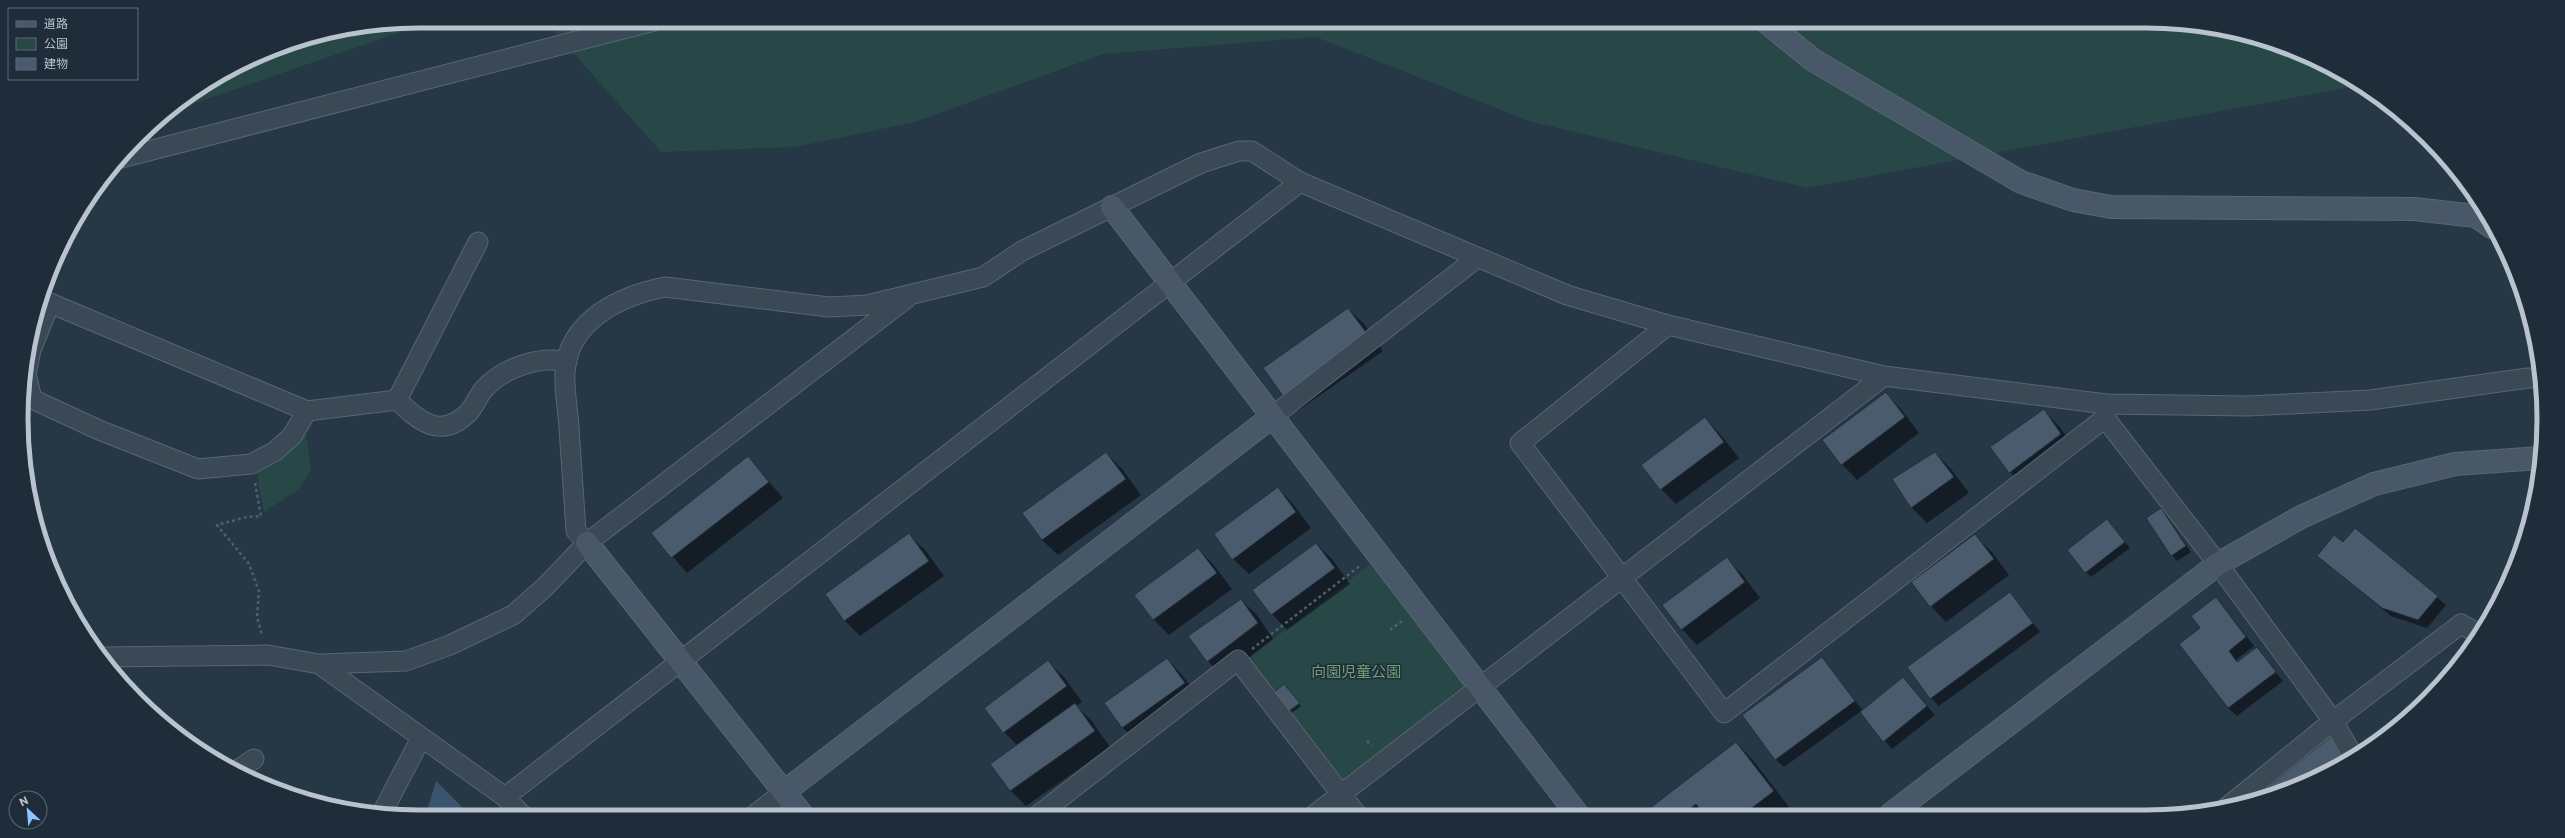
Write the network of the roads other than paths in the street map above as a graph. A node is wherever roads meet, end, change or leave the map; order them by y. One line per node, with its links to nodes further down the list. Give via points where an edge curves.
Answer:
1 (627, 28): 3 (street)
2 (1774, 28): 6 (street, via 1813,60 2022,182 2073,200 2111,207 2414,209 2476,216)
3 (130, 156)
4 (1300, 182): 5 (street, via 1252,151 1239,151 1201,163); 8 (street); 9 (street)
5 (1112, 207): 9 (street); 10 (street, via 1022,251 983,277)
6 (2483, 221)
7 (478, 242): 17 (street)
8 (1477, 258): 11 (street, via 1567,295); 20 (street)
9 (1172, 283): 20 (street); 27 (street)
10 (914, 292): 13 (street, via 867,305 829,308 665,287 643,291 610,305 587,323 576,336); 22 (street)
11 (1668, 325): 14 (street); 24 (street, via 1520,443)
12 (38, 332): 18 (street, via 50,303)
13 (567, 362): 17 (street, via 541,360 504,374 484,389 469,412 449,426 434,427 414,415); 22 (street, via 565,373 576,531)
14 (1884, 376): 19 (street); 24 (street)
15 (2535, 378): 19 (street, via 2370,400)
16 (29, 388): 18 (street, via 32,399 98,430 198,469 251,464 274,452 292,436)
17 (397, 400): 18 (street)
18 (307, 410)
19 (2106, 411): 23 (street); 24 (street, via 1724,713)
20 (1273, 416): 29 (street); 35 (street)
21 (2535, 458): 23 (street, via 2456,464 2374,484 2301,517)
22 (587, 543): 27 (street); 28 (street, via 545,587 513,615 450,645 406,661)
23 (2218, 564): 30 (street); 47 (street)
24 (1621, 576): 29 (street)
25 (2474, 631): 30 (street, via 2462,624)
26 (109, 657): 28 (street, via 268,655)
27 (680, 662): 35 (street); 37 (street)
28 (319, 664): 31 (street)
29 (1480, 687): 36 (street); 46 (street)
30 (2333, 721): 32 (street); 38 (street)
31 (421, 738): 37 (street); 39 (street)
32 (2350, 753)
33 (254, 759): 34 (street)
34 (241, 767)
35 (784, 792): 41 (street); 42 (street)
36 (1342, 794): 43 (street, via 1238,660); 44 (street); 45 (street)
37 (505, 797): 40 (street)
38 (2237, 799)
39 (384, 808)
40 (517, 810)
41 (761, 810)
42 (798, 810)
43 (1045, 810)
44 (1321, 810)
45 (1353, 810)
46 (1574, 810)
47 (1896, 810)

